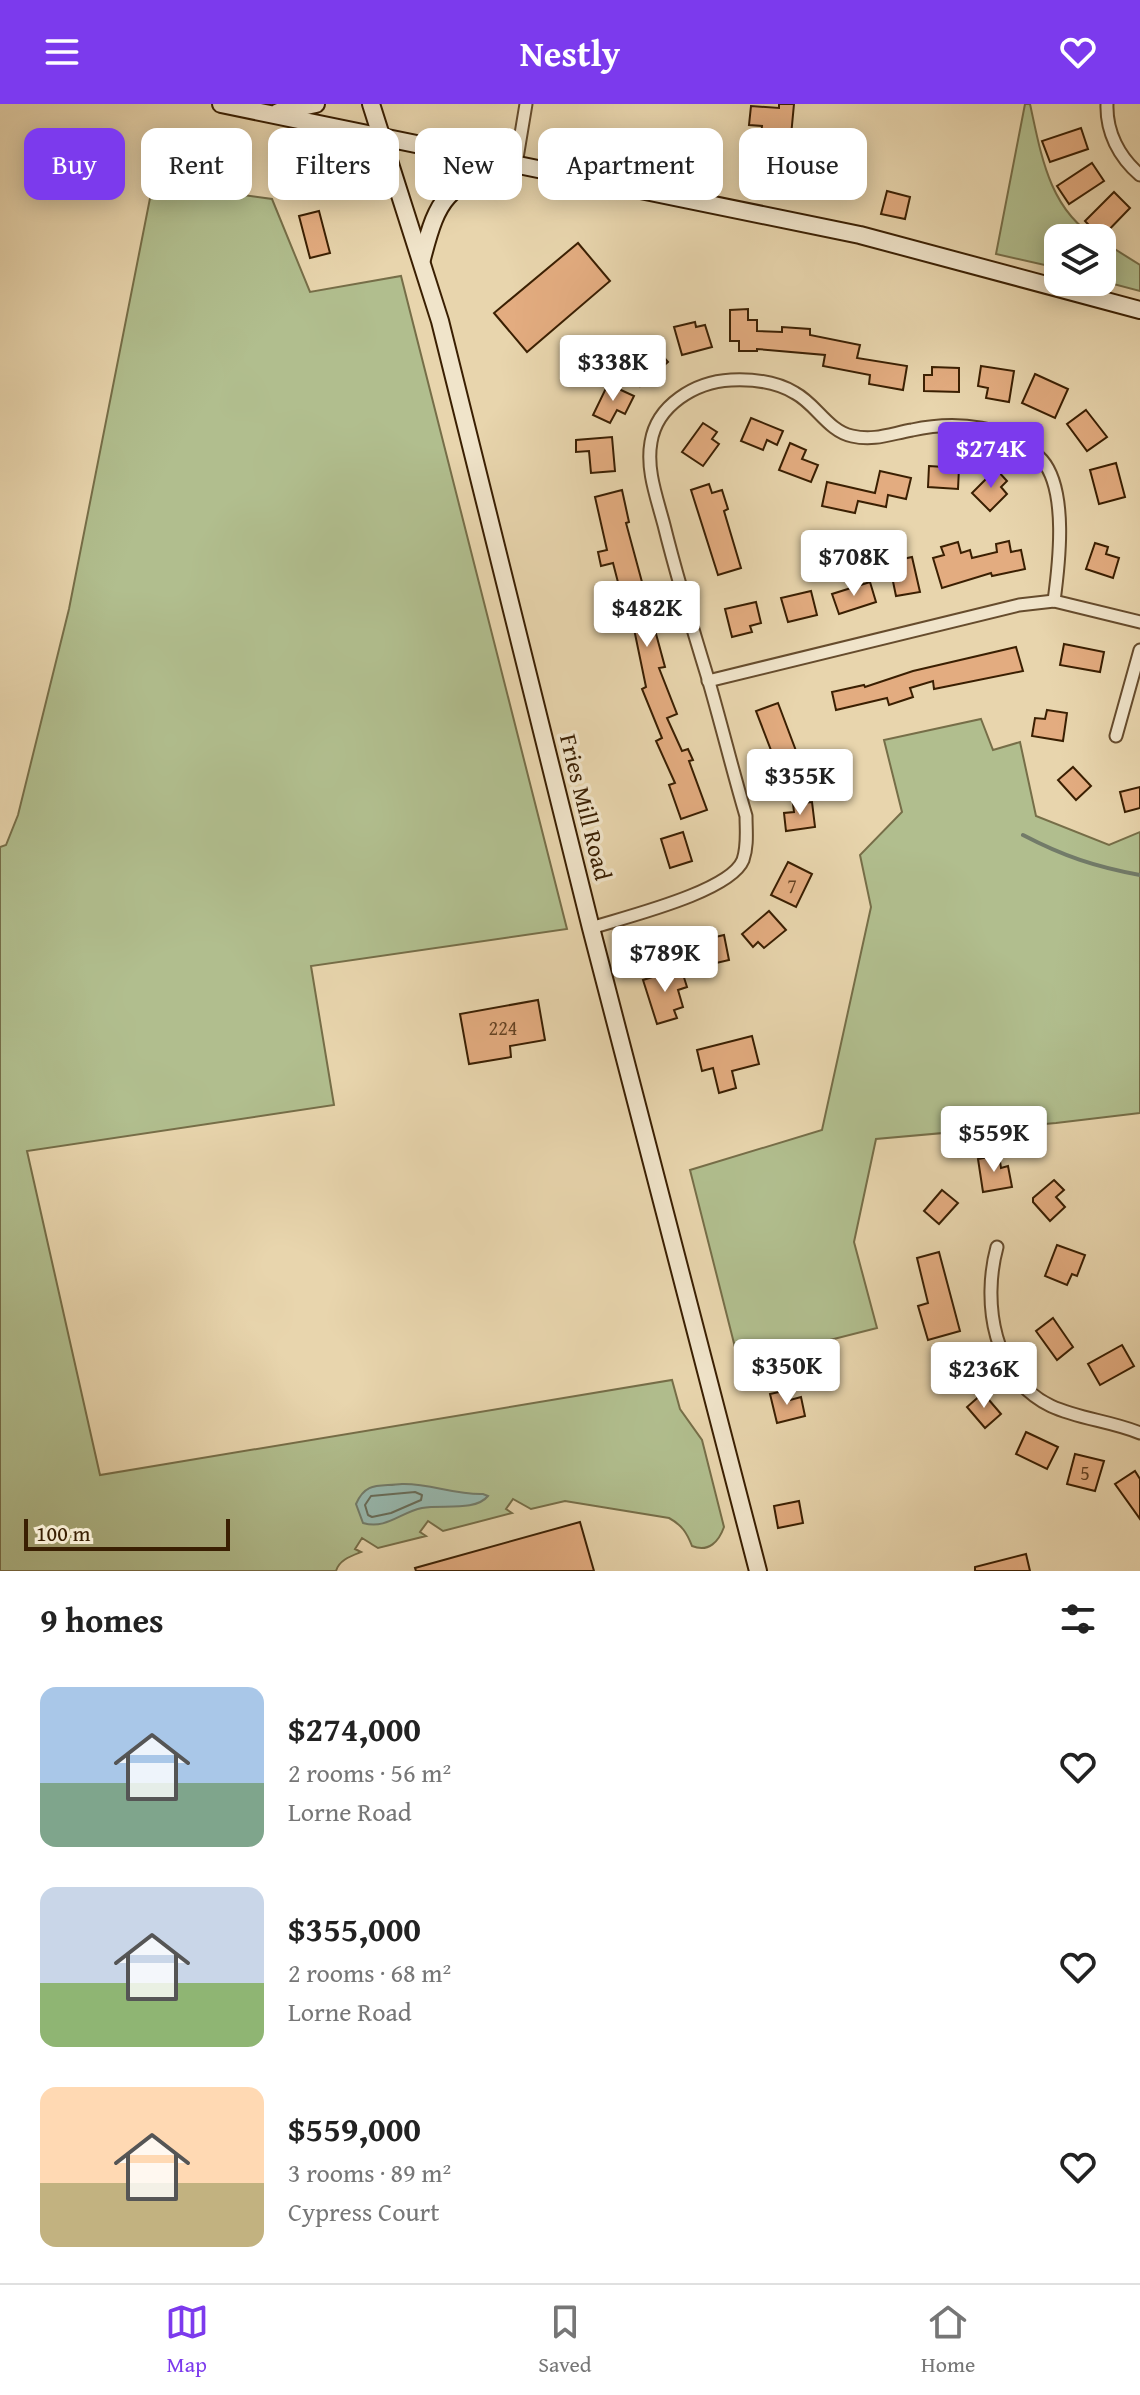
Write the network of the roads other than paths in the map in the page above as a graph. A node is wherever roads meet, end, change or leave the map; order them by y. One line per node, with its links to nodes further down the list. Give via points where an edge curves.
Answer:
1 (221, 104): 6 (main road)
2 (316, 104): 6 (main road)
3 (371, 104): 8 (main road, Fries Mill Road)
4 (526, 104): 9 (street)
5 (1107, 104): 11 (street, via 1116,146)
6 (268, 114): 7 (main road)
7 (336, 128)
8 (380, 128)
9 (521, 128)
10 (522, 165): 15 (main road, via 860,235)
11 (1140, 175)
12 (399, 187): 14 (main road, Fries Mill Road)
13 (445, 200): 14 (main road, via 432,222)
14 (422, 261): 21 (main road, Fries Mill Road)
15 (1140, 310)
16 (1054, 601): 17 (street); 19 (street, via 981,613); 19 (street, via 1059,507 1044,462 1029,448 1000,433 952,424 884,438 845,435 797,393 777,385 728,380 682,396 658,419 649,469)
17 (1140, 622)
18 (1140, 650): 20 (street)
19 (708, 681): 21 (street, via 746,816 742,862 728,878 703,892)
20 (1116, 736)
21 (591, 928): 24 (main road, Fries Mill Road)
22 (997, 1247): 23 (street, via 989,1282 992,1320 1021,1383 1050,1406)
23 (1140, 1432)
24 (758, 1571)

